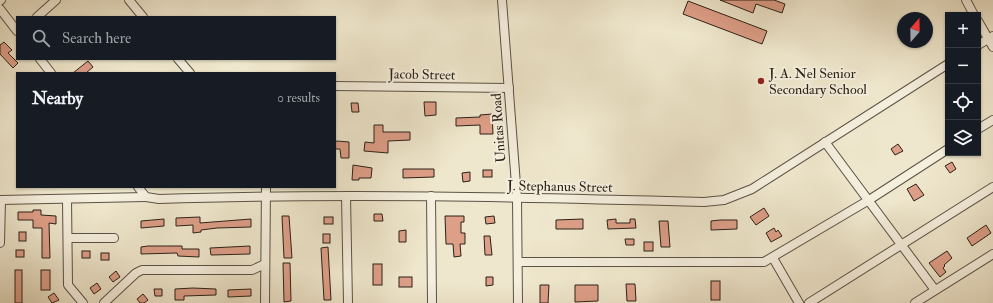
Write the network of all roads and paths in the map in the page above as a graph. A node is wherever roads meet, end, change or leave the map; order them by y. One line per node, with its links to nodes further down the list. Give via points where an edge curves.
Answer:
1 (56, 0): 7 (street)
2 (129, 0): 8 (street)
3 (502, 0): 20 (street, Unitas Road)
4 (966, 0): 6 (street)
5 (0, 9): 10 (street)
6 (972, 12)
7 (38, 16)
8 (142, 16)
9 (981, 25): 11 (street)
10 (16, 30)
11 (990, 37): 12 (street); 13 (street)
12 (981, 43)
13 (993, 47)
14 (41, 60): 17 (street)
15 (179, 60): 18 (street)
16 (945, 66): 23 (street, J. Stephanus Street)
17 (50, 72)
18 (189, 72)
19 (336, 86): 20 (street, Jacob Street)
20 (509, 88): 31 (street, Unitas Road)
21 (993, 120): 22 (street)
22 (981, 128)
23 (825, 142): 31 (street, J. Stephanus Street, via 752,189 724,200 704,202); 34 (street)
24 (945, 151): 34 (street)
25 (993, 187): 38 (street)
26 (139, 188): 30 (street)
27 (266, 191): 28 (street, J. Stephanus Street); 30 (street, J. Stephanus Street); 42 (street)
28 (346, 196): 29 (street, J. Stephanus Street); 47 (street)
29 (431, 196): 31 (street, J. Stephanus Street); 48 (street)
30 (146, 198): 32 (street, J. Stephanus Street)
31 (517, 198): 41 (street, Unitas Road)
32 (67, 199): 33 (street, J. Stephanus Street); 35 (street)
33 (1, 200): 37 (street)
34 (868, 200): 38 (street); 40 (street)
35 (68, 238): 36 (street); 44 (street, via 68,285)
36 (114, 238)
37 (0, 243)
38 (901, 245): 43 (street); 51 (street)
39 (993, 254): 43 (street)
40 (773, 258): 41 (street, via 764,262); 50 (street)
41 (518, 262): 49 (street, Unitas Road)
42 (265, 264): 45 (street, via 252,270 142,270); 46 (street)
43 (935, 290): 52 (street)
44 (83, 303)
45 (104, 303)
46 (265, 303)
47 (348, 303)
48 (432, 303)
49 (518, 303)
50 (799, 303)
51 (809, 303)
52 (915, 303)

